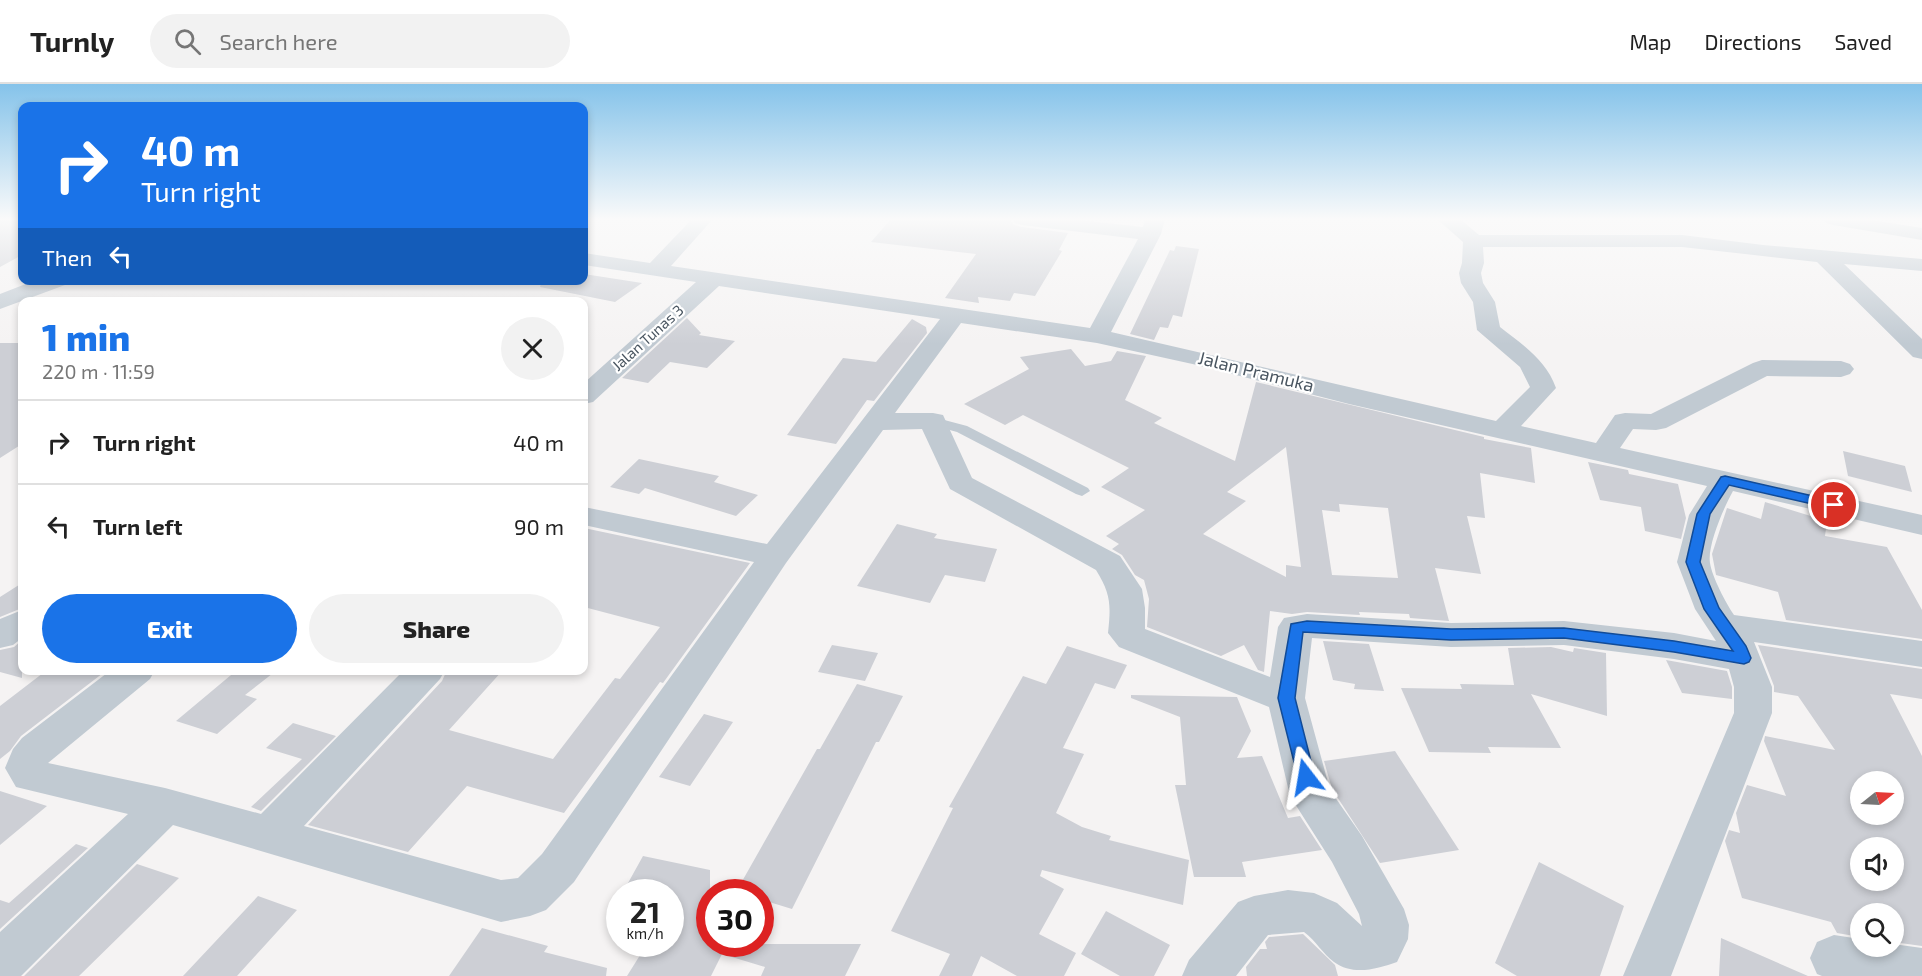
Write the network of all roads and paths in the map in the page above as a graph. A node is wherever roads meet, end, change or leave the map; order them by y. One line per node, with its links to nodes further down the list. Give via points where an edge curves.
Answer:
1 (594, 261): 8 (street, Jalan Pramuka)
2 (664, 261): 8 (street)
3 (1135, 261): 13 (street)
4 (1473, 261): 19 (street, via 1472,283 1484,302 1489,330 1534,366 1543,387)
5 (1828, 261): 14 (street)
6 (1863, 261): 7 (street)
7 (1922, 266)
8 (655, 270): 9 (street, Jalan Pramuka)
9 (712, 280): 12 (street, Jalan Pramuka); 16 (street, Jalan Tunas 3)
10 (44, 285): 11 (street)
11 (0, 302)
12 (956, 315): 13 (street, Jalan Pramuka); 18 (street)
13 (1097, 336): 19 (street, Jalan Pramuka)
14 (1922, 352)
15 (1841, 369): 20 (street, via 1754,370 1656,422 1625,421)
16 (588, 392)
17 (933, 421): 18 (street); 22 (lane, via 962,429); 32 (street, via 960,483 1108,563 1125,589 1126,633 1132,638)
18 (877, 422): 25 (street)
19 (1503, 430): 20 (street, Jalan Pramuka)
20 (1603, 453): 21 (street, Jalan Pramuka)
21 (1725, 480): 24 (street, Jalan Pramuka); 28 (street, via 1704,514 1693,562 1712,609)
22 (1082, 491)
23 (588, 517): 25 (street)
24 (1922, 525)
25 (775, 556): 34 (street, via 558,868 530,896 501,901)
26 (18, 625): 27 (street)
27 (0, 636)
28 (1733, 642): 29 (street); 32 (street, via 1674,646 1564,633 1451,635 1296,627); 39 (street, via 1753,687 1753,713)
29 (1922, 654)
30 (131, 675): 33 (street, via 36,749 25,768 30,775)
31 (422, 675): 34 (street)
32 (1286, 698): 38 (street, via 1311,796 1381,909 1386,925 1384,939 1372,949 1352,948 1313,914 1283,912 1254,917)
33 (165, 805): 34 (street); 36 (street)
34 (269, 835)
35 (1834, 958): 37 (street)
36 (0, 964)
37 (1922, 971)
38 (1206, 976)
39 (1647, 976)

